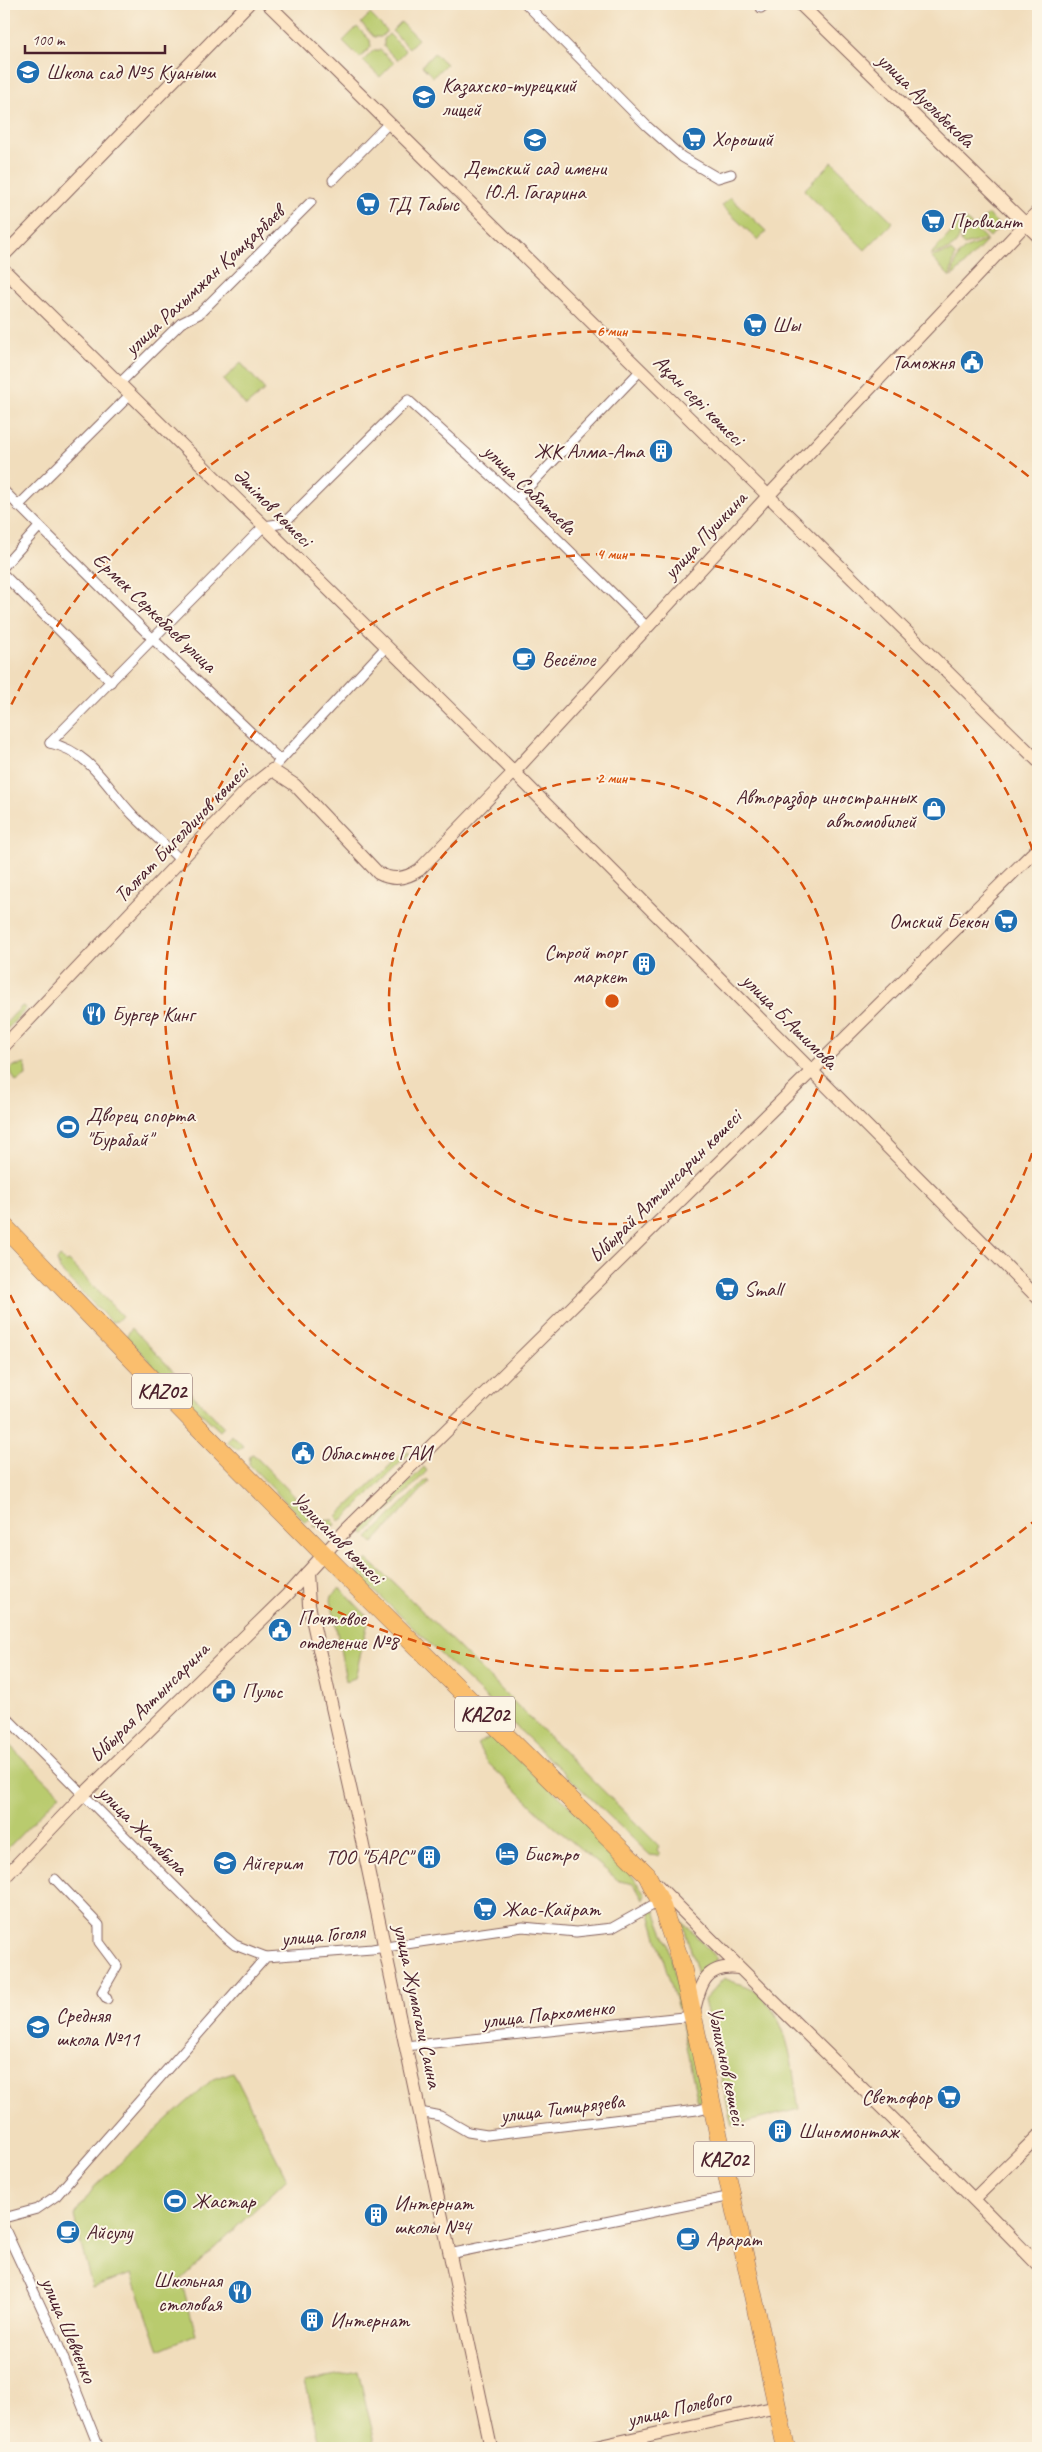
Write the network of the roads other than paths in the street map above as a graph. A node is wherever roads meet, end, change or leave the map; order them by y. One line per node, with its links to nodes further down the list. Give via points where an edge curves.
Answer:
1 (248, 4): 12 (street)
2 (268, 4): 5 (street, Ақан сері көшесі)
3 (526, 4): 6 (street, via 682,157 718,178)
4 (800, 4): 10 (street, улица Ауельбекова)
5 (389, 123): 7 (street); 14 (street, Ақан сері көшесі)
6 (731, 174)
7 (333, 180)
8 (312, 202): 15 (street, улица Рахымжан Қошқарбаев, via 199,314 181,323)
9 (1038, 211): 10 (street, улица Пушкина)
10 (1026, 224): 11 (street, улица Ауельбекова); 18 (street, улица Пушкина)
11 (1038, 236)
12 (4, 255)
13 (4, 270): 15 (street, Әшімов көшесі)
14 (641, 370): 18 (street, Ақан сері көшесі); 19 (street)
15 (120, 383): 16 (street, Әшімов көшесі)
16 (131, 394): 20 (street); 21 (street, Әшімов көшесі)
17 (4, 491): 20 (street, Ермек Серкебаев улица)
18 (768, 496): 25 (street, улица Пушкина); 30 (street, Ақан сері көшесі)
19 (517, 499): 21 (street, улица Сабатаева, via 408,400 289,518); 25 (street, улица Сабатаева)
20 (18, 506): 22 (street, Ермек Серкебаев улица)
21 (264, 526): 26 (street); 27 (street, Әшімов көшесі)
22 (40, 527): 23 (street); 26 (street, Ермек Серкебаев улица)
23 (4, 566)
24 (4, 575): 28 (street)
25 (647, 627): 32 (street, улица Пушкина)
26 (154, 640): 28 (street); 29 (street, Ермек Серкебаев улица)
27 (386, 648): 29 (street, Талғат Бигелдинов көшесі); 32 (street, Әшімов көшесі)
28 (111, 682): 34 (street, via 50,743 71,749 88,761 133,814)
29 (280, 760): 31 (street, Талғат Бигелдинов көшесі)
30 (1038, 761)
31 (272, 770): 32 (street, улица Пушкина, via 295,785 373,868 384,876 397,879 412,875 428,862); 34 (street, Талғат Бигелдинов көшесі, via 248,789)
32 (514, 772): 36 (street, улица Б.Ашимова)
33 (1038, 848): 36 (street, Ыбырай Алтынсарин көшесі)
34 (181, 861): 35 (street, Талғат Бигелдинов көшесі)
35 (4, 1046)
36 (811, 1070): 38 (street, улица Б.Ашимова); 39 (street, Ыбырай Алтынсарин көшесі)
37 (4, 1226): 39 (highway, Уәлиханов көшесі / KАZ02)
38 (1038, 1298)
39 (322, 1554): 40 (street, Ыбырая Алтынсарина); 43 (highway, Уәлиханов көшесі / KАZ02)
40 (307, 1573): 42 (street, Ыбырая Алтынсарина); 47 (street, улица Жумагали Саина, via 307,1596)
41 (4, 1715): 42 (street, улица Жамбыла)
42 (83, 1795): 44 (street, Ыбырая Алтынсарина); 48 (street, улица Жамбыла, via 223,1935 235,1945)
43 (647, 1875): 46 (highway, Уәлиханов көшесі / KАZ02); 49 (street, Уәлиханов көшесі)
44 (4, 1878)
45 (55, 1879): 50 (street, via 99,1925 99,1942 117,1966 102,1992)
46 (660, 1901): 47 (street, улица Гоголя, via 612,1928 576,1932 523,1928); 51 (highway, Уәлиханов көшесі / KАZ02, via 677,1950)
47 (385, 1946): 48 (street, улица Гоголя); 52 (street, улица Жумагали Саина)
48 (266, 1957): 58 (street, улица Гоголя, via 56,2196 37,2209)
49 (738, 1968): 51 (street, via 722,1967 707,1976 699,1989); 57 (street, Уәлиханов көшесі)
50 (107, 1999)
51 (693, 2016): 52 (street, улица Пархоменко); 53 (highway, Уәлиханов көшесі / KАZ02)
52 (406, 2046): 54 (street, улица Жумагали Саина)
53 (713, 2106): 54 (street, улица Тимирязева, via 487,2135 468,2132 440,2116); 56 (highway, Уәлиханов көшесі / KАZ02)
54 (420, 2112): 60 (street, улица Жумагали Саина)
55 (1038, 2136): 57 (street)
56 (732, 2196): 60 (street); 62 (highway, Уәлиханов көшесі / KАZ02)
57 (974, 2198): 61 (street, Уәлиханов көшесі)
58 (4, 2218)
59 (4, 2227): 63 (street, улица Шевченко, via 55,2337)
60 (449, 2254): 64 (street, улица Жумагали Саина)
61 (1038, 2265)
62 (777, 2406): 65 (street, улица Полевого); 66 (highway, Уәлиханов көшесі / KАZ02)
63 (99, 2448)
64 (491, 2448)
65 (591, 2448)
66 (786, 2448)

